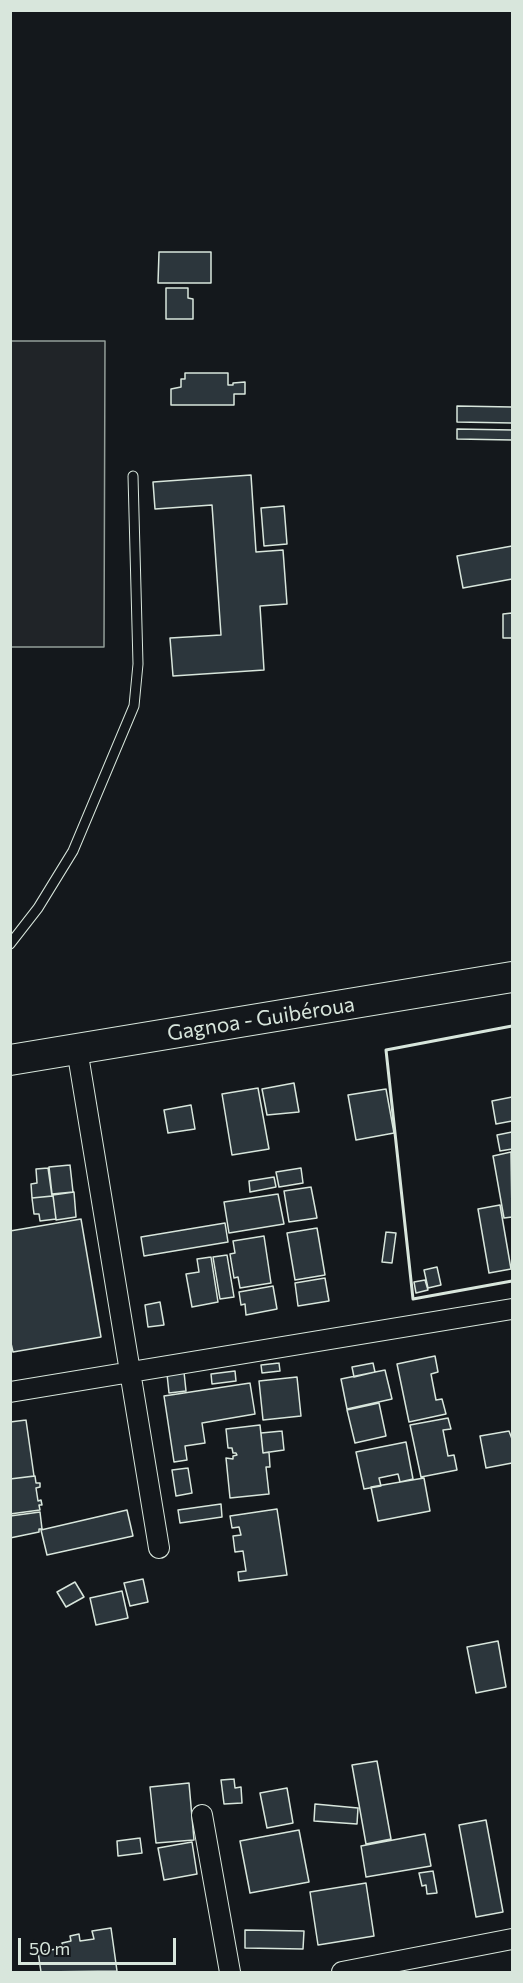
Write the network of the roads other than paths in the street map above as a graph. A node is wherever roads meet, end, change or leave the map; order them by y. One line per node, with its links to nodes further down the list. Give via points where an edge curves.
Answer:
1 (133, 476): 2 (lane, via 138,664 134,706 73,851)
2 (10, 944)
3 (513, 977): 4 (main road, Gagnoa - Guibéroua)
4 (77, 1049): 5 (main road, Gagnoa - Guibéroua); 7 (street)
5 (10, 1060)
6 (513, 1309): 7 (street)
7 (130, 1372): 8 (street); 9 (street)
8 (10, 1392)
9 (159, 1548)
10 (202, 1815): 12 (street)
11 (513, 1939): 13 (street)
12 (230, 1972)
13 (342, 1972)

